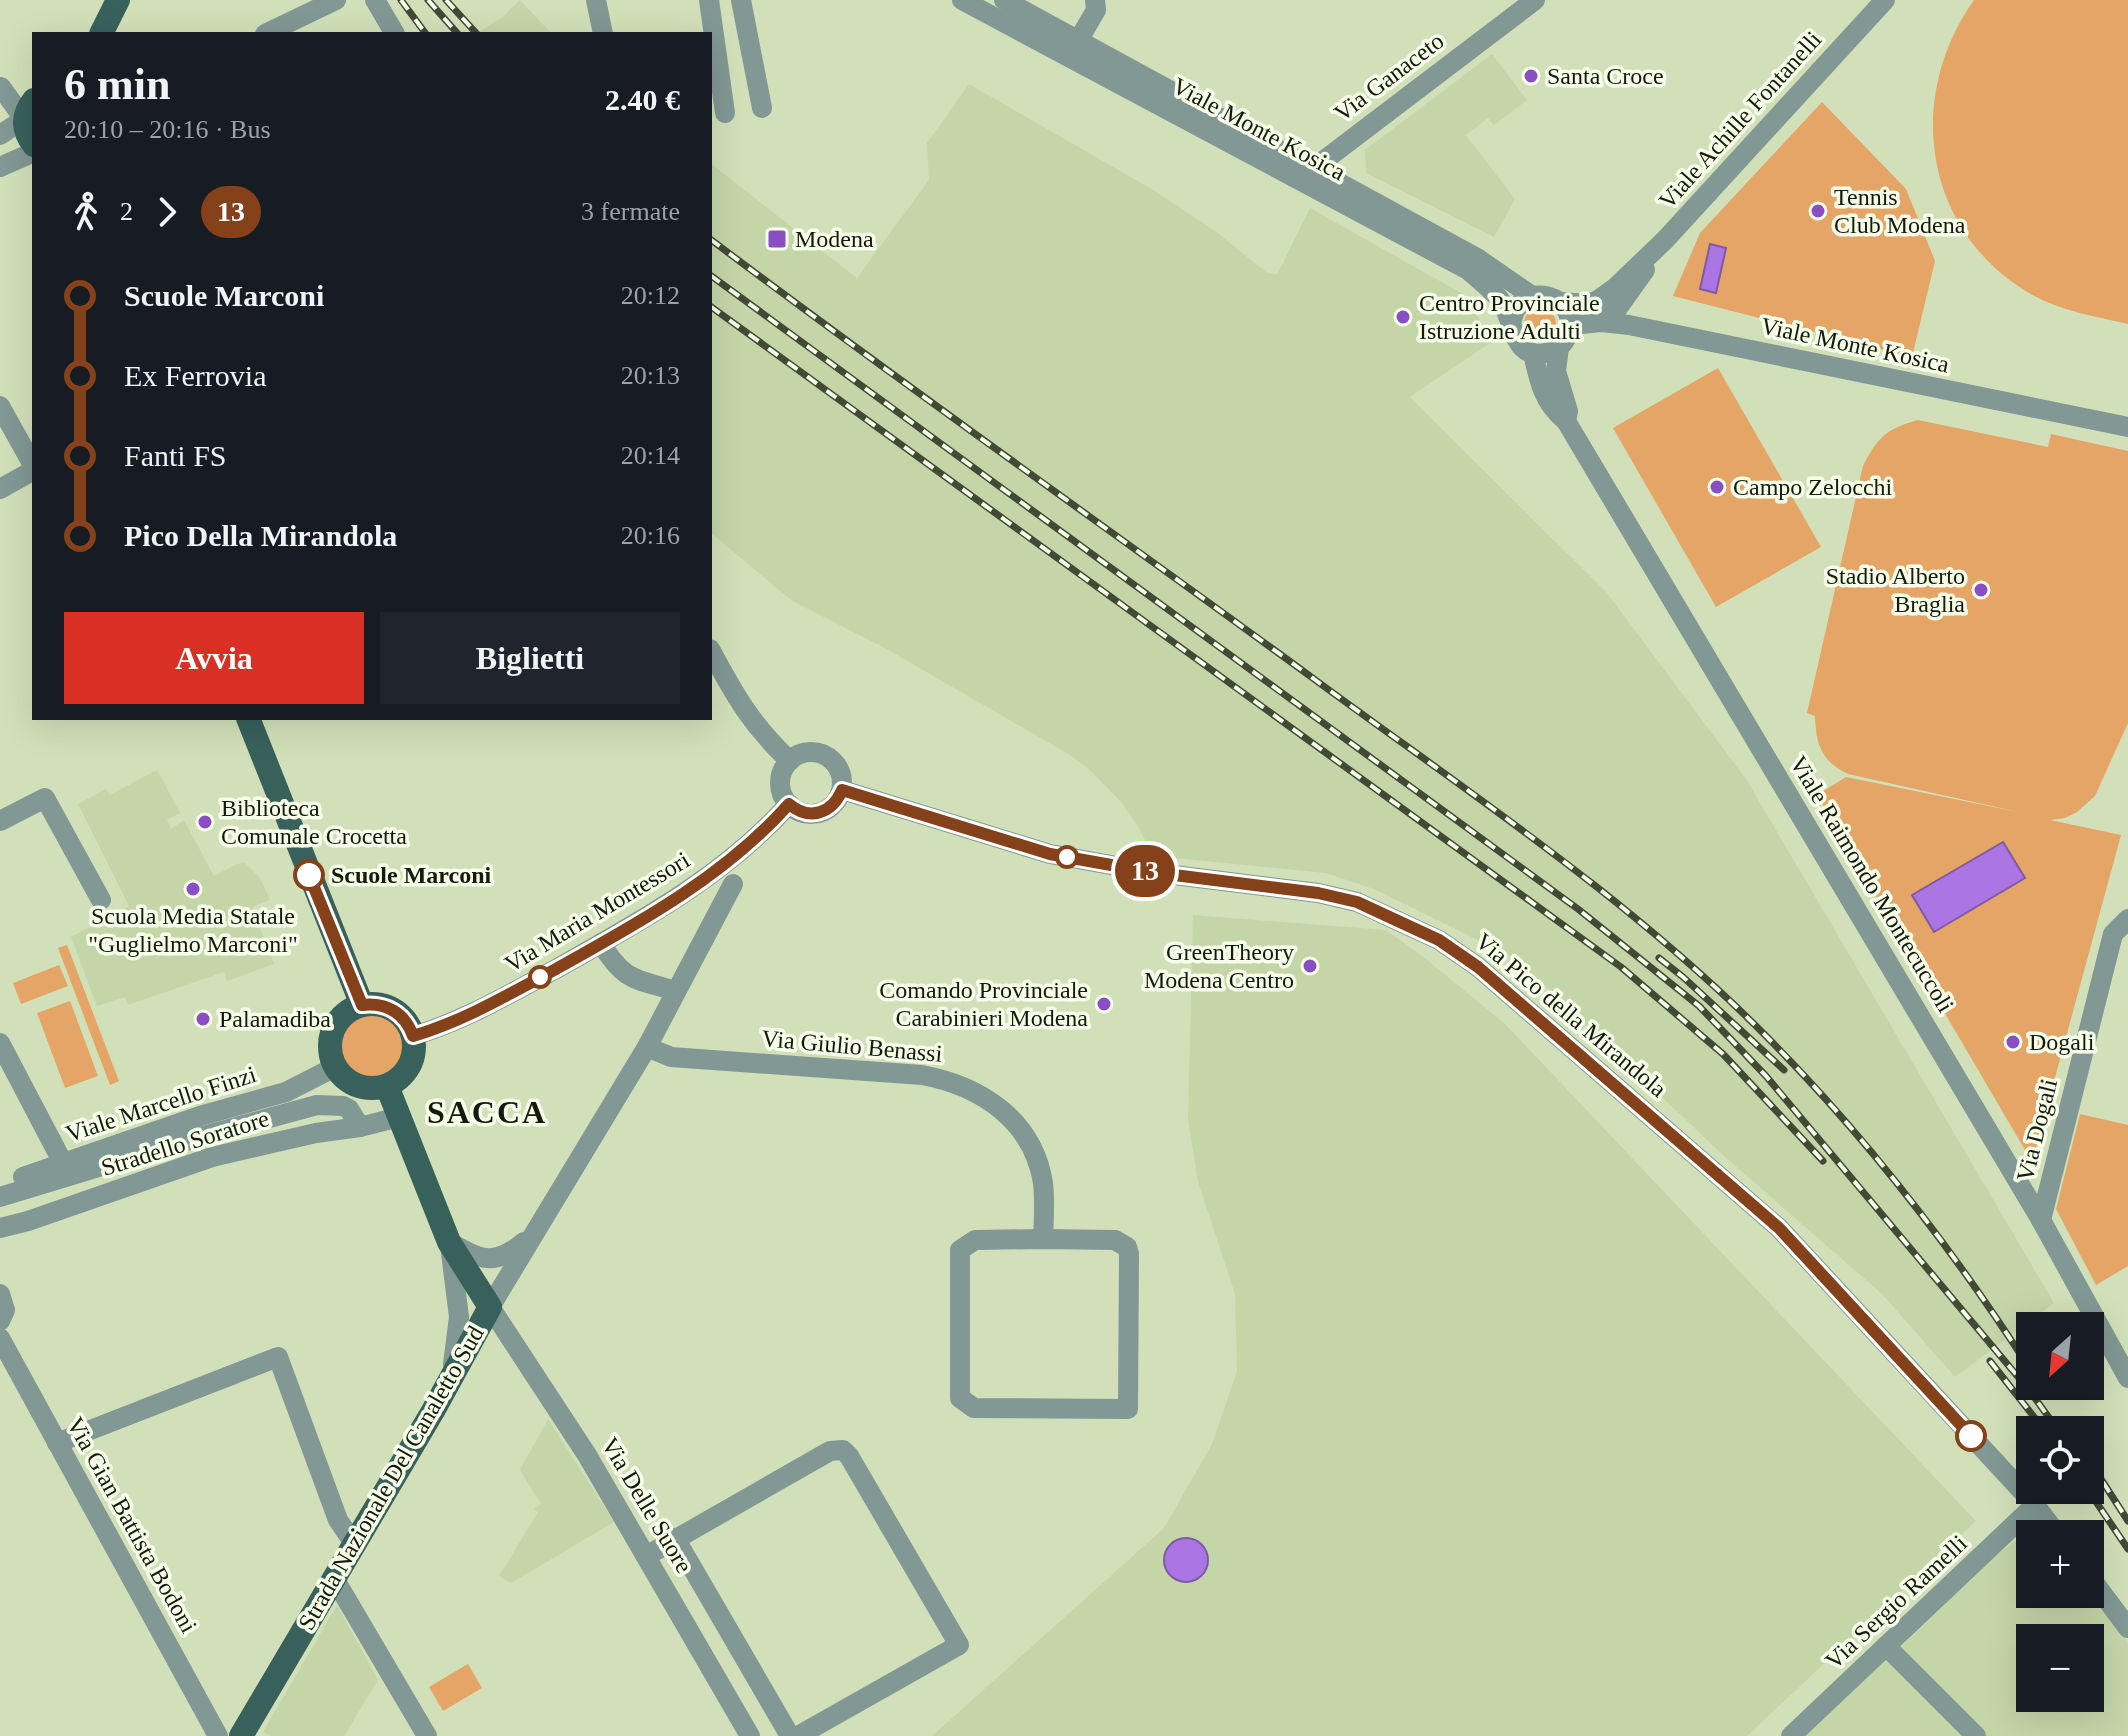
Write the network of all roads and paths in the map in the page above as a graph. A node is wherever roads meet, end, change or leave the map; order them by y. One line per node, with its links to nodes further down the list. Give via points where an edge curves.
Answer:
1 (336, 0): 11 (street)
2 (375, 0): 12 (street)
3 (596, 0): 13 (street)
4 (709, 0): 20 (street)
5 (741, 0): 18 (street)
6 (962, 0): 31 (street, Viale Monte Kosica, via 1468,270 1503,304)
7 (1004, 0): 14 (street, Viale Monte Kosica)
8 (1095, 0): 14 (street, via 1096,10)
9 (1535, 0): 25 (street, Via Ganaceto)
10 (1885, 0): 26 (street, Viale Achille Fontanelli)
11 (269, 32)
12 (394, 32)
13 (603, 32)
14 (1078, 41): 25 (street, Viale Monte Kosica)
15 (0, 87): 16 (street); 19 (street)
16 (32, 90)
17 (0, 107): 21 (street, via 5,120)
18 (762, 108)
19 (29, 109): 21 (street); 22 (main road, via 27,136)
20 (725, 113)
21 (1, 134)
22 (32, 142)
23 (32, 153): 24 (street)
24 (0, 167)
25 (1314, 168): 27 (street, Viale Monte Kosica, via 1477,258)
26 (1665, 240): 28 (street, Viale Achille Fontanelli, via 1598,300); 29 (street, Viale Achille Fontanelli, via 1632,291)
27 (1532, 296): 28 (street, Viale Monte Kosica); 31 (street, via 1516,307)
28 (1560, 302): 30 (street)
29 (1602, 322): 30 (street, Viale Monte Kosica); 36 (street, Viale Monte Kosica)
30 (1570, 325): 32 (street)
31 (1511, 326): 33 (street, Viale Monte Kosica, via 1518,343)
32 (1559, 347): 33 (street); 35 (street, Viale Raimondo Montecuccoli, via 1556,371)
33 (1533, 353): 35 (street, Viale Raimondo Montecuccoli, via 1540,387)
34 (0, 406): 37 (street)
35 (1566, 421): 62 (street, Viale Raimondo Montecuccoli)
36 (2128, 427)
37 (32, 465)
38 (32, 470): 39 (street)
39 (0, 489)
40 (712, 653): 42 (street, via 742,708)
41 (249, 720): 51 (main road)
42 (790, 761): 43 (street, via 806,753 823,755 841,773); 44 (street, via 781,782)
43 (842, 790): 44 (street, via 833,805 819,813 803,813); 76 (street, Via Pico della Mirandola, via 1050,854 1357,902 1439,940 1478,967 1779,1228)
44 (789, 804): 49 (street, Via Maria Montessori, via 722,867)
45 (0, 821): 47 (street, via 45,798)
46 (733, 884): 50 (street)
47 (101, 900)
48 (2128, 919): 62 (street, Via Dogali, via 2113,934)
49 (601, 943): 50 (street, via 622,972); 52 (street, Via Maria Montessori, via 463,1019)
50 (676, 991): 54 (street)
51 (362, 1005): 52 (main road, via 390,1009); 55 (main road, via 343,1015 332,1033)
52 (413, 1036): 56 (main road, via 411,1062)
53 (0, 1043): 59 (street)
54 (647, 1047): 66 (street); 67 (street, Via Giulio Benassi, via 671,1057 922,1075 980,1093 1011,1117 1034,1153 1043,1181)
55 (335, 1067): 56 (main road, via 362,1087); 59 (street, Viale Marcello Finzi, via 286,1092)
56 (387, 1086): 57 (main road, Strada Nazionale Del Canaletto Sud)
57 (399, 1117): 58 (street, Stradello Soratore); 68 (main road, Strada Nazionale Del Canaletto Sud)
58 (360, 1127): 61 (street, Stradello Soratore, via 343,1106 317,1105); 64 (street, Stradello Soratore, via 212,1157)
59 (63, 1163): 60 (street, Viale Marcello Finzi)
60 (0, 1184)
61 (0, 1197)
62 (2041, 1220): 74 (street, Viale Raimondo Montecuccoli)
63 (0, 1221): 64 (street, Stradello Soratore)
64 (28, 1221): 65 (street, Stradello Soratore)
65 (0, 1228)
66 (531, 1237): 68 (street, via 495,1259); 70 (street)
67 (1043, 1239): 67 (street, via 975,1240 960,1250 960,1398 974,1408 1128,1409 1127,1247 1115,1240)
68 (449, 1242): 70 (main road, Strada Nazionale Del Canaletto Sud); 73 (street, via 459,1317)
69 (0, 1294): 71 (street, via 5,1310)
70 (490, 1307): 73 (main road, Strada Nazionale Del Canaletto Sud); 80 (street, Via Delle Suore)
71 (0, 1321)
72 (0, 1338): 75 (street, Via Gian Battista Bodoni)
73 (451, 1374): 79 (main road, Strada Nazionale Del Canaletto Sud)
74 (2128, 1378)
75 (57, 1443): 79 (street, via 278,1357 338,1520); 85 (street, Via Gian Battista Bodoni)
76 (2035, 1505): 77 (street, Via Pico della Mirandola); 84 (street, Via Sergio Ramelli)
77 (2046, 1520)
78 (675, 1538): 80 (street); 89 (street); 90 (street, via 830,1451 843,1450 849,1456 959,1645)
79 (355, 1545): 81 (main road, Strada Nazionale Del Canaletto Sud)
80 (648, 1555): 88 (street, Via Delle Suore)
81 (334, 1578): 86 (main road, Strada Nazionale Del Canaletto Sud); 87 (street)
82 (2104, 1596): 83 (street)
83 (2128, 1628)
84 (1886, 1646): 91 (street, Via Sergio Ramelli); 92 (street)
85 (218, 1736)
86 (241, 1736)
87 (427, 1736)
88 (750, 1736)
89 (790, 1736)
90 (798, 1736)
91 (1791, 1736)
92 (1976, 1736)

